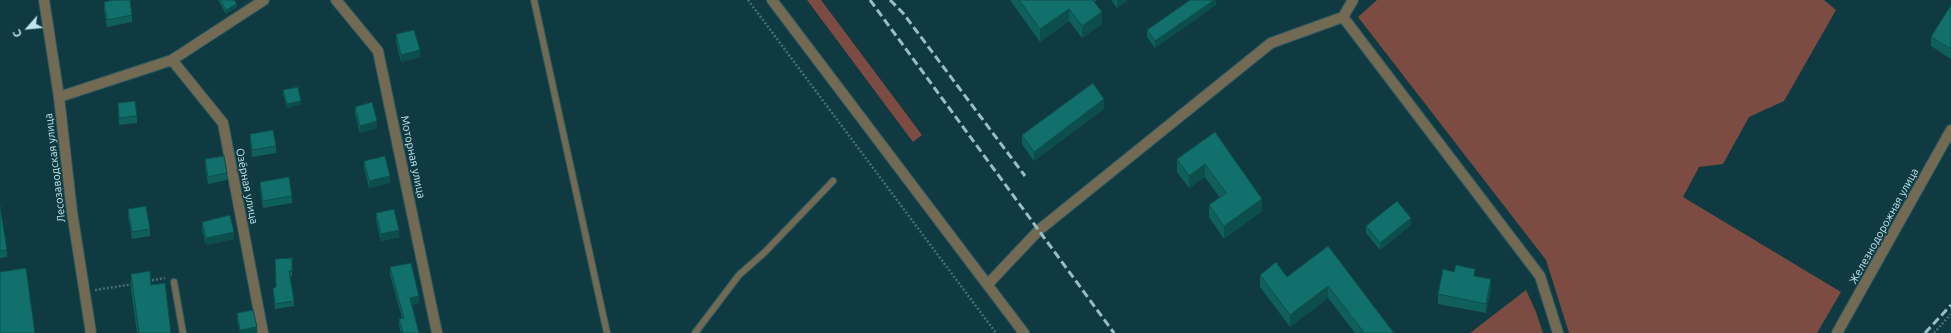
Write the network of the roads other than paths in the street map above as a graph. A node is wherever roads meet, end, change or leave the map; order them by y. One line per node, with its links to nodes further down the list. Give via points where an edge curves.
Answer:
1 (44, 0): 9 (street, Лесозаводская улица)
2 (264, 0): 8 (street)
3 (336, 0): 17 (street, Моторная улица, via 378,51)
4 (534, 0): 18 (lane)
5 (772, 0): 13 (street)
6 (1353, 0): 7 (street)
7 (1343, 17): 13 (street, via 1271,43 1040,230); 21 (street, via 1540,276)
8 (172, 60): 9 (street); 16 (street, Озёрная улица, via 223,123)
9 (59, 97): 14 (street, Лесозаводская улица, via 72,212)
10 (1951, 130): 22 (street, Железнодорожная улица)
11 (832, 181): 19 (lane, via 765,252 739,275)
12 (174, 282): 15 (lane)
13 (988, 284): 20 (street)
14 (91, 333)
15 (183, 333)
16 (263, 333)
17 (437, 333)
18 (607, 333)
19 (695, 333)
20 (1024, 333)
21 (1558, 333)
22 (1837, 333)

